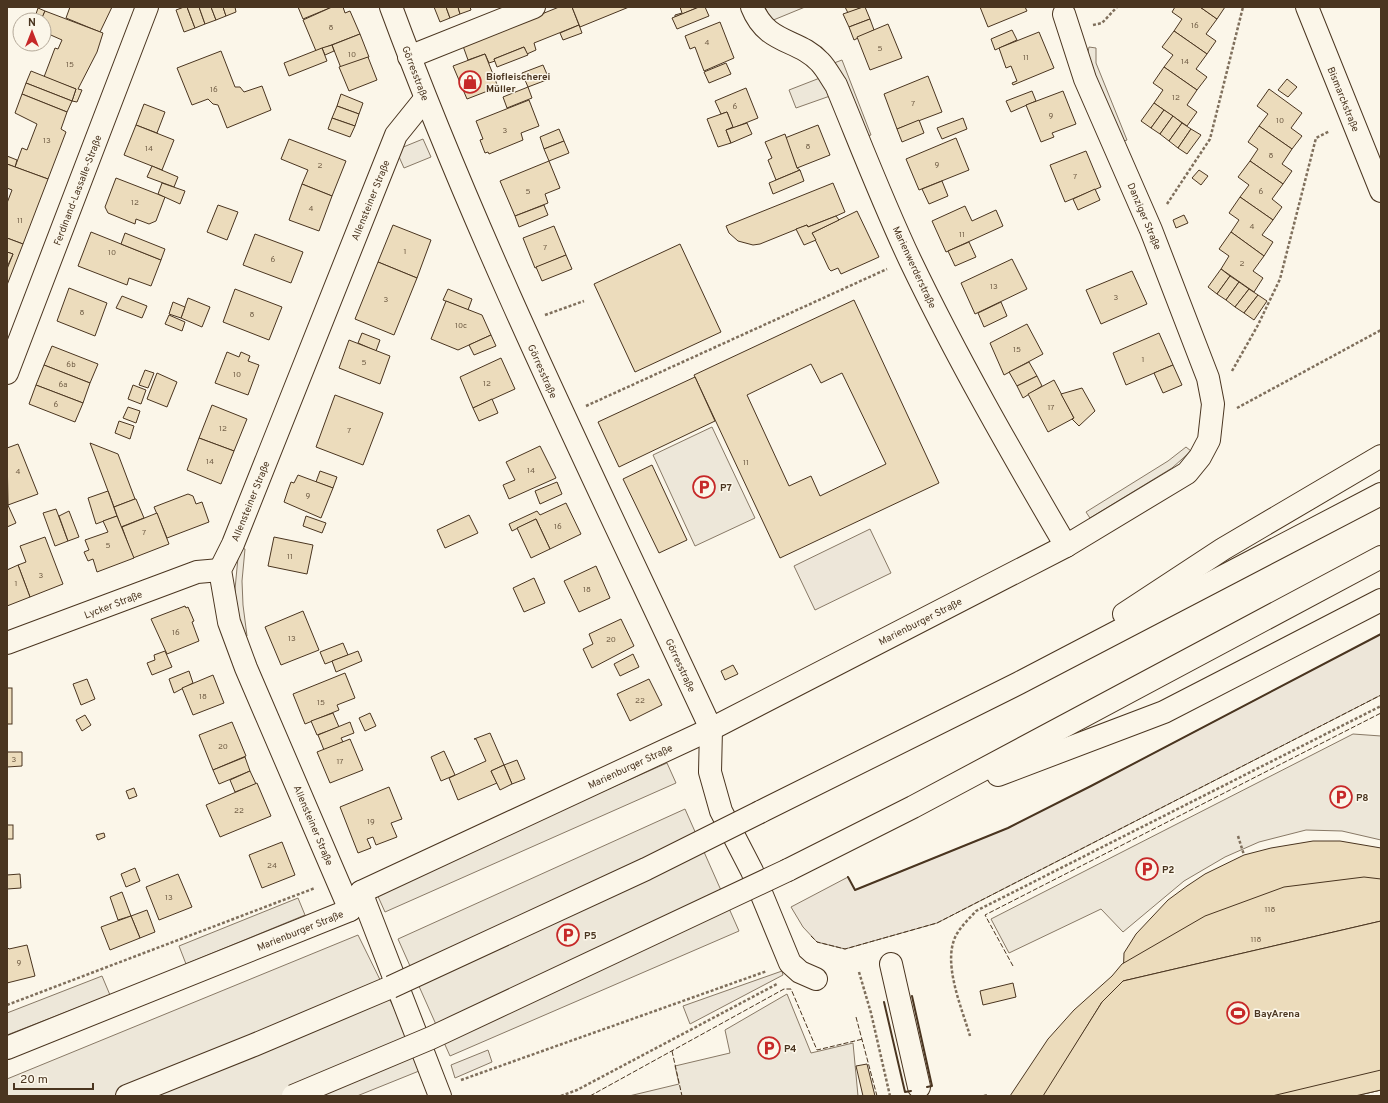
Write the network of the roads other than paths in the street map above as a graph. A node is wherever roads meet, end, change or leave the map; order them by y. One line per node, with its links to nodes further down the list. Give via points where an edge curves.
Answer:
1 (147, 7): 10 (main road, Ferdinand-Lassalle-Straße)
2 (391, 7): 7 (main road, Görresstraße)
3 (534, 7): 7 (main road)
4 (752, 7): 14 (main road, Marienwerderstraße, via 757,19 777,38 800,48 820,62 836,85 910,259 987,410)
5 (1306, 7): 9 (main road, Bismarckstraße)
6 (1067, 23): 11 (main road, Danziger Straße, via 1085,79 1152,230 1208,378)
7 (409, 57): 8 (main road, Görresstraße)
8 (425, 99): 16 (main road, Allensteiner Straße, via 396,135 233,544); 20 (main road, Görresstraße, via 563,416)
9 (1381, 191)
10 (7, 373)
11 (1212, 413): 14 (main road, Marienburger Straße, via 1209,440 1200,457 1187,472)
12 (1381, 456): 19 (main road, via 1223,549)
13 (1381, 494): 19 (main road)
14 (1066, 546): 20 (main road, Marienburger Straße)
15 (1381, 556): 21 (main road)
16 (220, 570): 18 (main road, Lycker Straße, via 197,572); 22 (main road, Allensteiner Straße, via 229,622 239,648 337,880)
17 (1381, 600): 21 (main road, via 1164,712)
18 (7, 643)
19 (1019, 683): 28 (main road, bridge, via 646,869 391,987)
20 (711, 729): 22 (main road, Marienburger Straße); 24 (main road, via 710,772 721,811)
21 (912, 807): 29 (main road, bridge, via 788,870 431,1038)
22 (355, 900): 25 (main road, Marienburger Straße); 27 (main road, Allensteiner Straße)
23 (891, 964): 26 (main road)
24 (802, 971)
25 (7, 1048)
26 (919, 1086)
27 (438, 1092)
28 (127, 1096)
29 (293, 1096)

